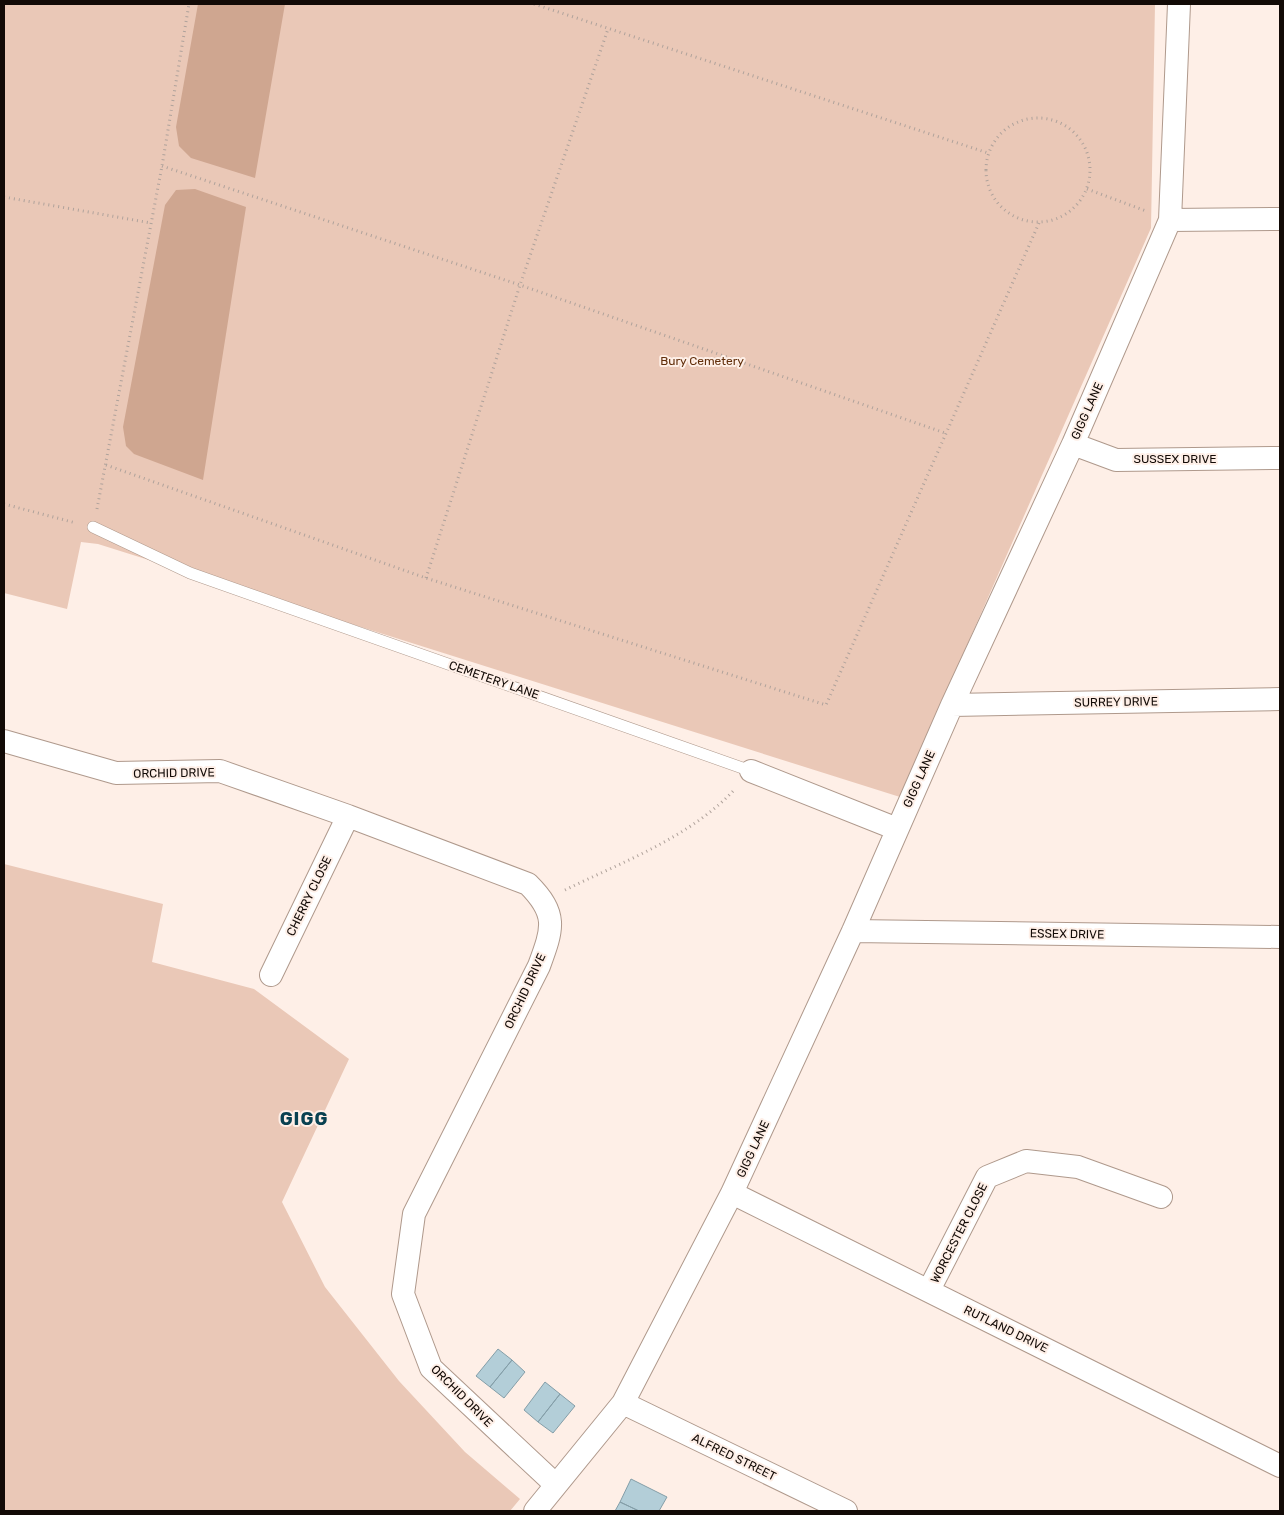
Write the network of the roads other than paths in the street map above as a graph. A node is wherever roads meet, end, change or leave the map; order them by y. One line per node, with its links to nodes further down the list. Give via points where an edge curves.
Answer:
1 (1180, 4): 3 (street, GIGG LANE)
2 (1280, 219): 3 (street)
3 (1170, 220): 4 (street, GIGG LANE)
4 (1073, 444): 5 (street, SUSSEX DRIVE, via 1116,460); 8 (street, GIGG LANE)
5 (1280, 458)
6 (93, 528): 10 (lane, CEMETERY LANE, via 190,573)
7 (1280, 698): 8 (street, SURREY DRIVE)
8 (952, 705): 12 (street, GIGG LANE)
9 (4, 741): 11 (street, ORCHID DRIVE, via 116,774 220,772)
10 (752, 771): 12 (street, CEMETERY LANE)
11 (348, 816): 15 (street, CHERRY CLOSE); 21 (street, ORCHID DRIVE, via 528,884 544,900 550,916 549,938 539,966 414,1214 403,1294 431,1368)
12 (897, 829): 13 (street, GIGG LANE)
13 (853, 931): 14 (street, ESSEX DRIVE); 16 (street, GIGG LANE)
14 (1280, 937)
15 (271, 976)
16 (732, 1193): 18 (street, RUTLAND DRIVE); 19 (street, GIGG LANE)
17 (1160, 1197): 18 (street, WORCESTER CLOSE, via 1078,1167 1026,1161 987,1177)
18 (929, 1290): 20 (street, RUTLAND DRIVE)
19 (622, 1402): 21 (street, GIGG LANE); 23 (street, ALFRED STREET)
20 (1280, 1466)
21 (556, 1485): 22 (street, GIGG LANE)
22 (536, 1511)
23 (846, 1511)

